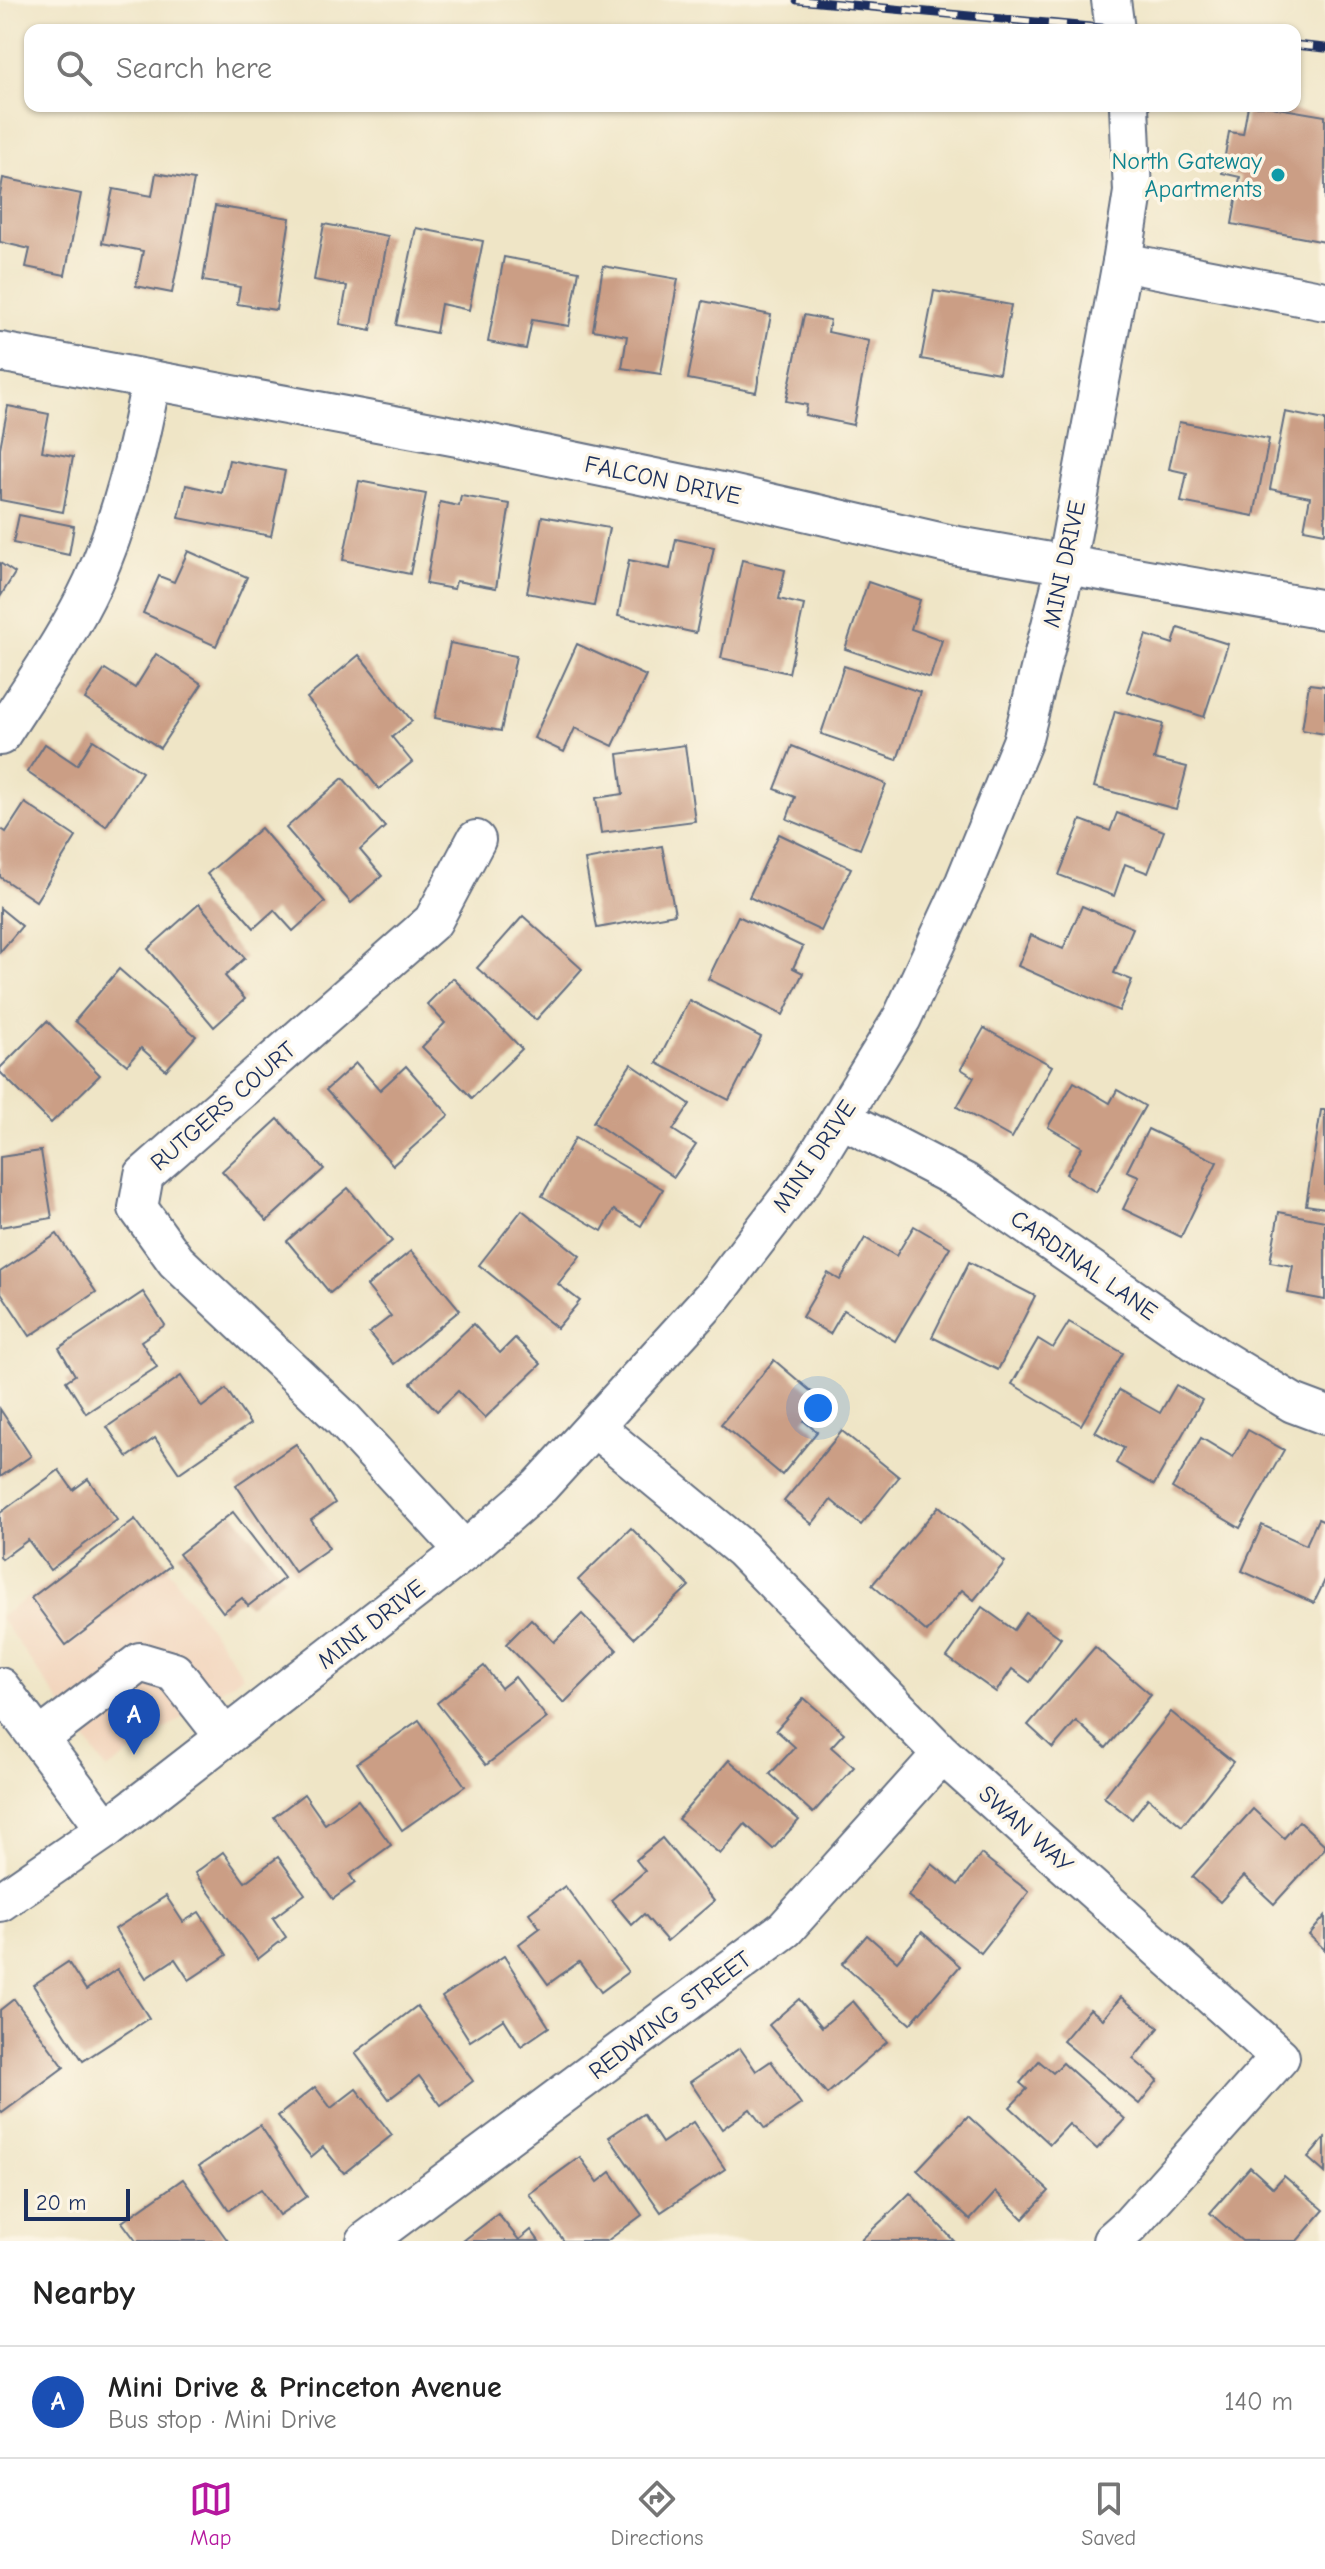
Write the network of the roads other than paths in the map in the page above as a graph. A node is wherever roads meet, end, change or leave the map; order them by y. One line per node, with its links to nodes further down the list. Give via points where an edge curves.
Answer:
1 (1111, 0): 2 (street)
2 (1114, 24)
3 (1129, 112): 4 (street, MINI DRIVE, via 1133,192)
4 (1122, 262): 5 (street); 8 (street, MINI DRIVE)
5 (1325, 301)
6 (0, 352): 7 (street, FALCON DRIVE)
7 (151, 381): 8 (street, FALCON DRIVE, via 487,443); 10 (street, via 137,452 92,583)
8 (1066, 565): 9 (street, FALCON DRIVE); 12 (street, MINI DRIVE, via 1017,756 902,1018)
9 (1325, 610)
10 (0, 736)
11 (476, 840): 15 (street, RUTGERS COURT, via 433,921 144,1175 138,1208 176,1261 343,1419)
12 (841, 1118): 13 (street, CARDINAL LANE, via 966,1183 1217,1357 1293,1403); 14 (street, MINI DRIVE, via 804,1178 715,1294)
13 (1325, 1415)
14 (594, 1427): 15 (street, MINI DRIVE, via 540,1486); 19 (street, SWAN WAY, via 742,1549)
15 (465, 1551): 17 (street, MINI DRIVE)
16 (0, 1687): 18 (street)
17 (225, 1737): 18 (street, via 174,1672 140,1662); 20 (street, MINI DRIVE)
18 (39, 1739): 20 (street)
19 (942, 1754): 22 (street, REDWING STREET, via 785,1929); 23 (street, SWAN WAY, via 1280,2057)
20 (106, 1829): 21 (street, MINI DRIVE)
21 (0, 1902)
22 (366, 2241)
23 (1112, 2241)

